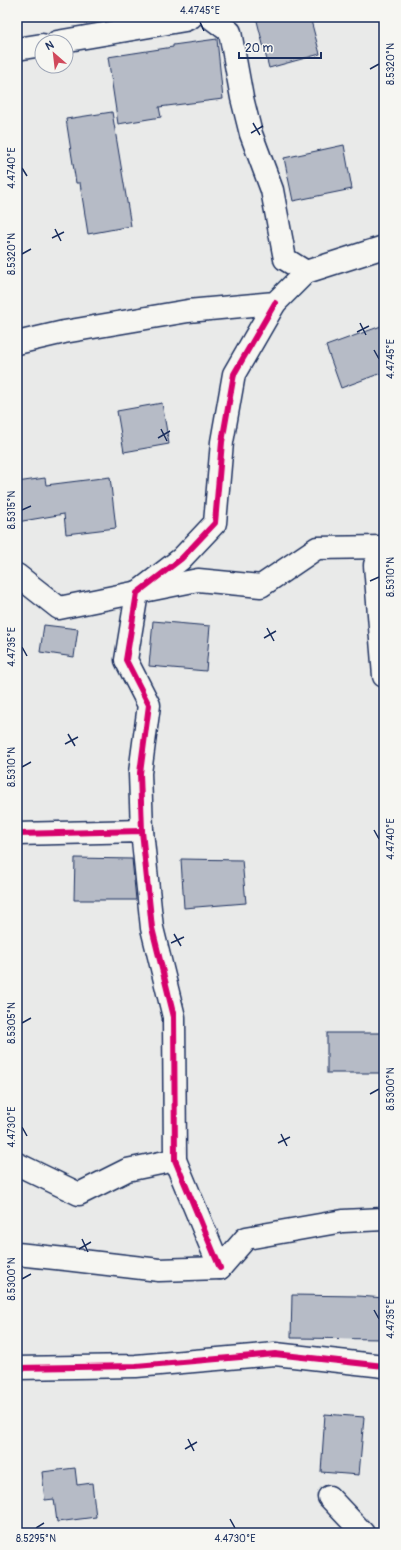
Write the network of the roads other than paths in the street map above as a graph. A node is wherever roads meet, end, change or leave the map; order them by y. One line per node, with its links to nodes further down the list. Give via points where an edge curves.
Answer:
1 (191, 17): 3 (street)
2 (210, 17): 7 (street, via 230,32 242,98 251,134 272,190 285,259)
3 (74, 39)
4 (34, 46): 5 (street)
5 (17, 49)
6 (384, 247): 7 (street)
7 (306, 272): 8 (street)
8 (276, 303): 9 (street, via 188,311 64,332); 13 (street, via 234,374 222,442 215,523 181,559)
9 (17, 343)
10 (384, 547): 13 (street, via 317,548 261,586 198,580)
11 (384, 556): 14 (street, via 376,565)
12 (17, 575): 13 (street, via 59,608)
13 (137, 593): 15 (street, via 126,660 149,705 140,773)
14 (384, 676)
15 (142, 831): 16 (street); 17 (street, via 152,928 174,1017)
16 (17, 834)
17 (175, 1160): 18 (street, via 126,1170 79,1194); 21 (street)
18 (17, 1164)
19 (384, 1218): 21 (street, via 342,1221 246,1238)
20 (17, 1254): 21 (street, via 159,1270)
21 (220, 1268)
22 (384, 1366): 23 (street, via 275,1354 136,1366)
23 (17, 1368)
24 (329, 1497): 25 (street)
25 (363, 1533)

